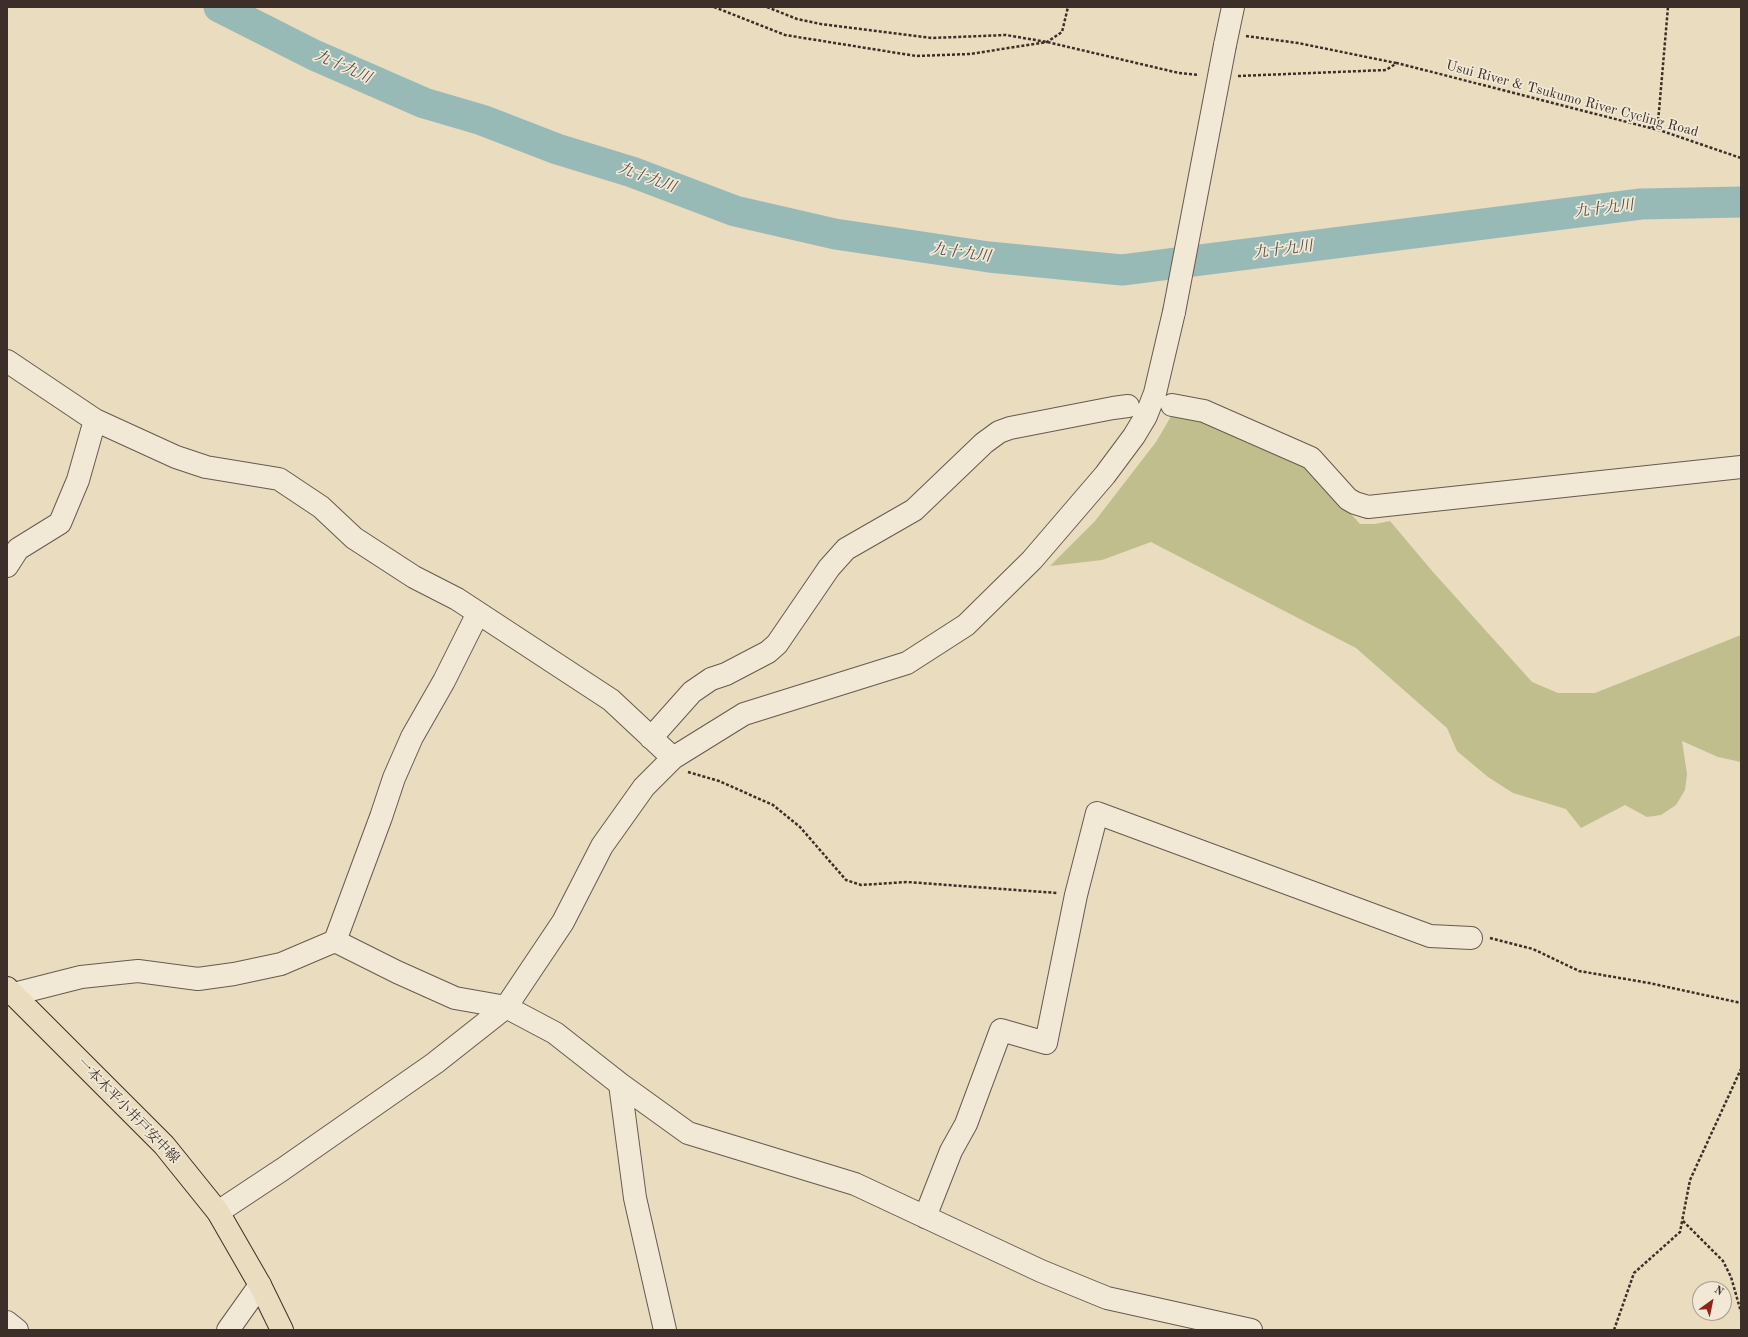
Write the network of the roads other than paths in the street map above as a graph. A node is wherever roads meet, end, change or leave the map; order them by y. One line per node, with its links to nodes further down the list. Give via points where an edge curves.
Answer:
1 (1233, 7): 10 (street, bridge, via 1233,40 1155,393 1146,416 1134,436 1105,475 1032,560 966,625 907,663 744,714)
2 (7, 360): 5 (street)
3 (1172, 405): 6 (street, via 1204,411 1311,458 1348,499 1368,507)
4 (1128, 406): 9 (street, via 1010,428 984,442 914,510 846,549 829,568 777,644 768,652 711,679 692,692)
5 (95, 420): 7 (street, via 78,480 60,523 18,549); 8 (street, via 176,457 206,467 279,479 321,507 354,538 414,577)
6 (1741, 467)
7 (7, 566)
8 (478, 613): 9 (street, via 611,700); 12 (street, via 412,737 394,778)
9 (651, 738): 10 (street)
10 (673, 758): 14 (street, via 644,787 602,846 563,922)
11 (1472, 938): 17 (street, via 1430,936 1097,813 1076,895 1046,1043 1001,1030 966,1124 951,1151)
12 (335, 941): 13 (street, via 281,964 234,974 198,979 138,971 81,977); 14 (street, via 455,998)
13 (9, 992): 16 (main road, 一本木平小井戸安中線, via 164,1145)
14 (506, 1007): 15 (street, via 555,1033); 16 (street, via 435,1063)
15 (620, 1084): 17 (street, via 688,1133 855,1184); 23 (street, via 636,1198)
16 (218, 1212): 18 (main road, 一本木平小井戸安中線)
17 (925, 1217): 24 (street, via 1041,1271 1107,1298)
18 (260, 1285): 21 (street); 22 (main road, 一本木平小井戸安中線)
19 (7, 1322): 20 (street)
20 (17, 1330)
21 (228, 1330)
22 (282, 1330)
23 (665, 1330)
24 (1251, 1330)

